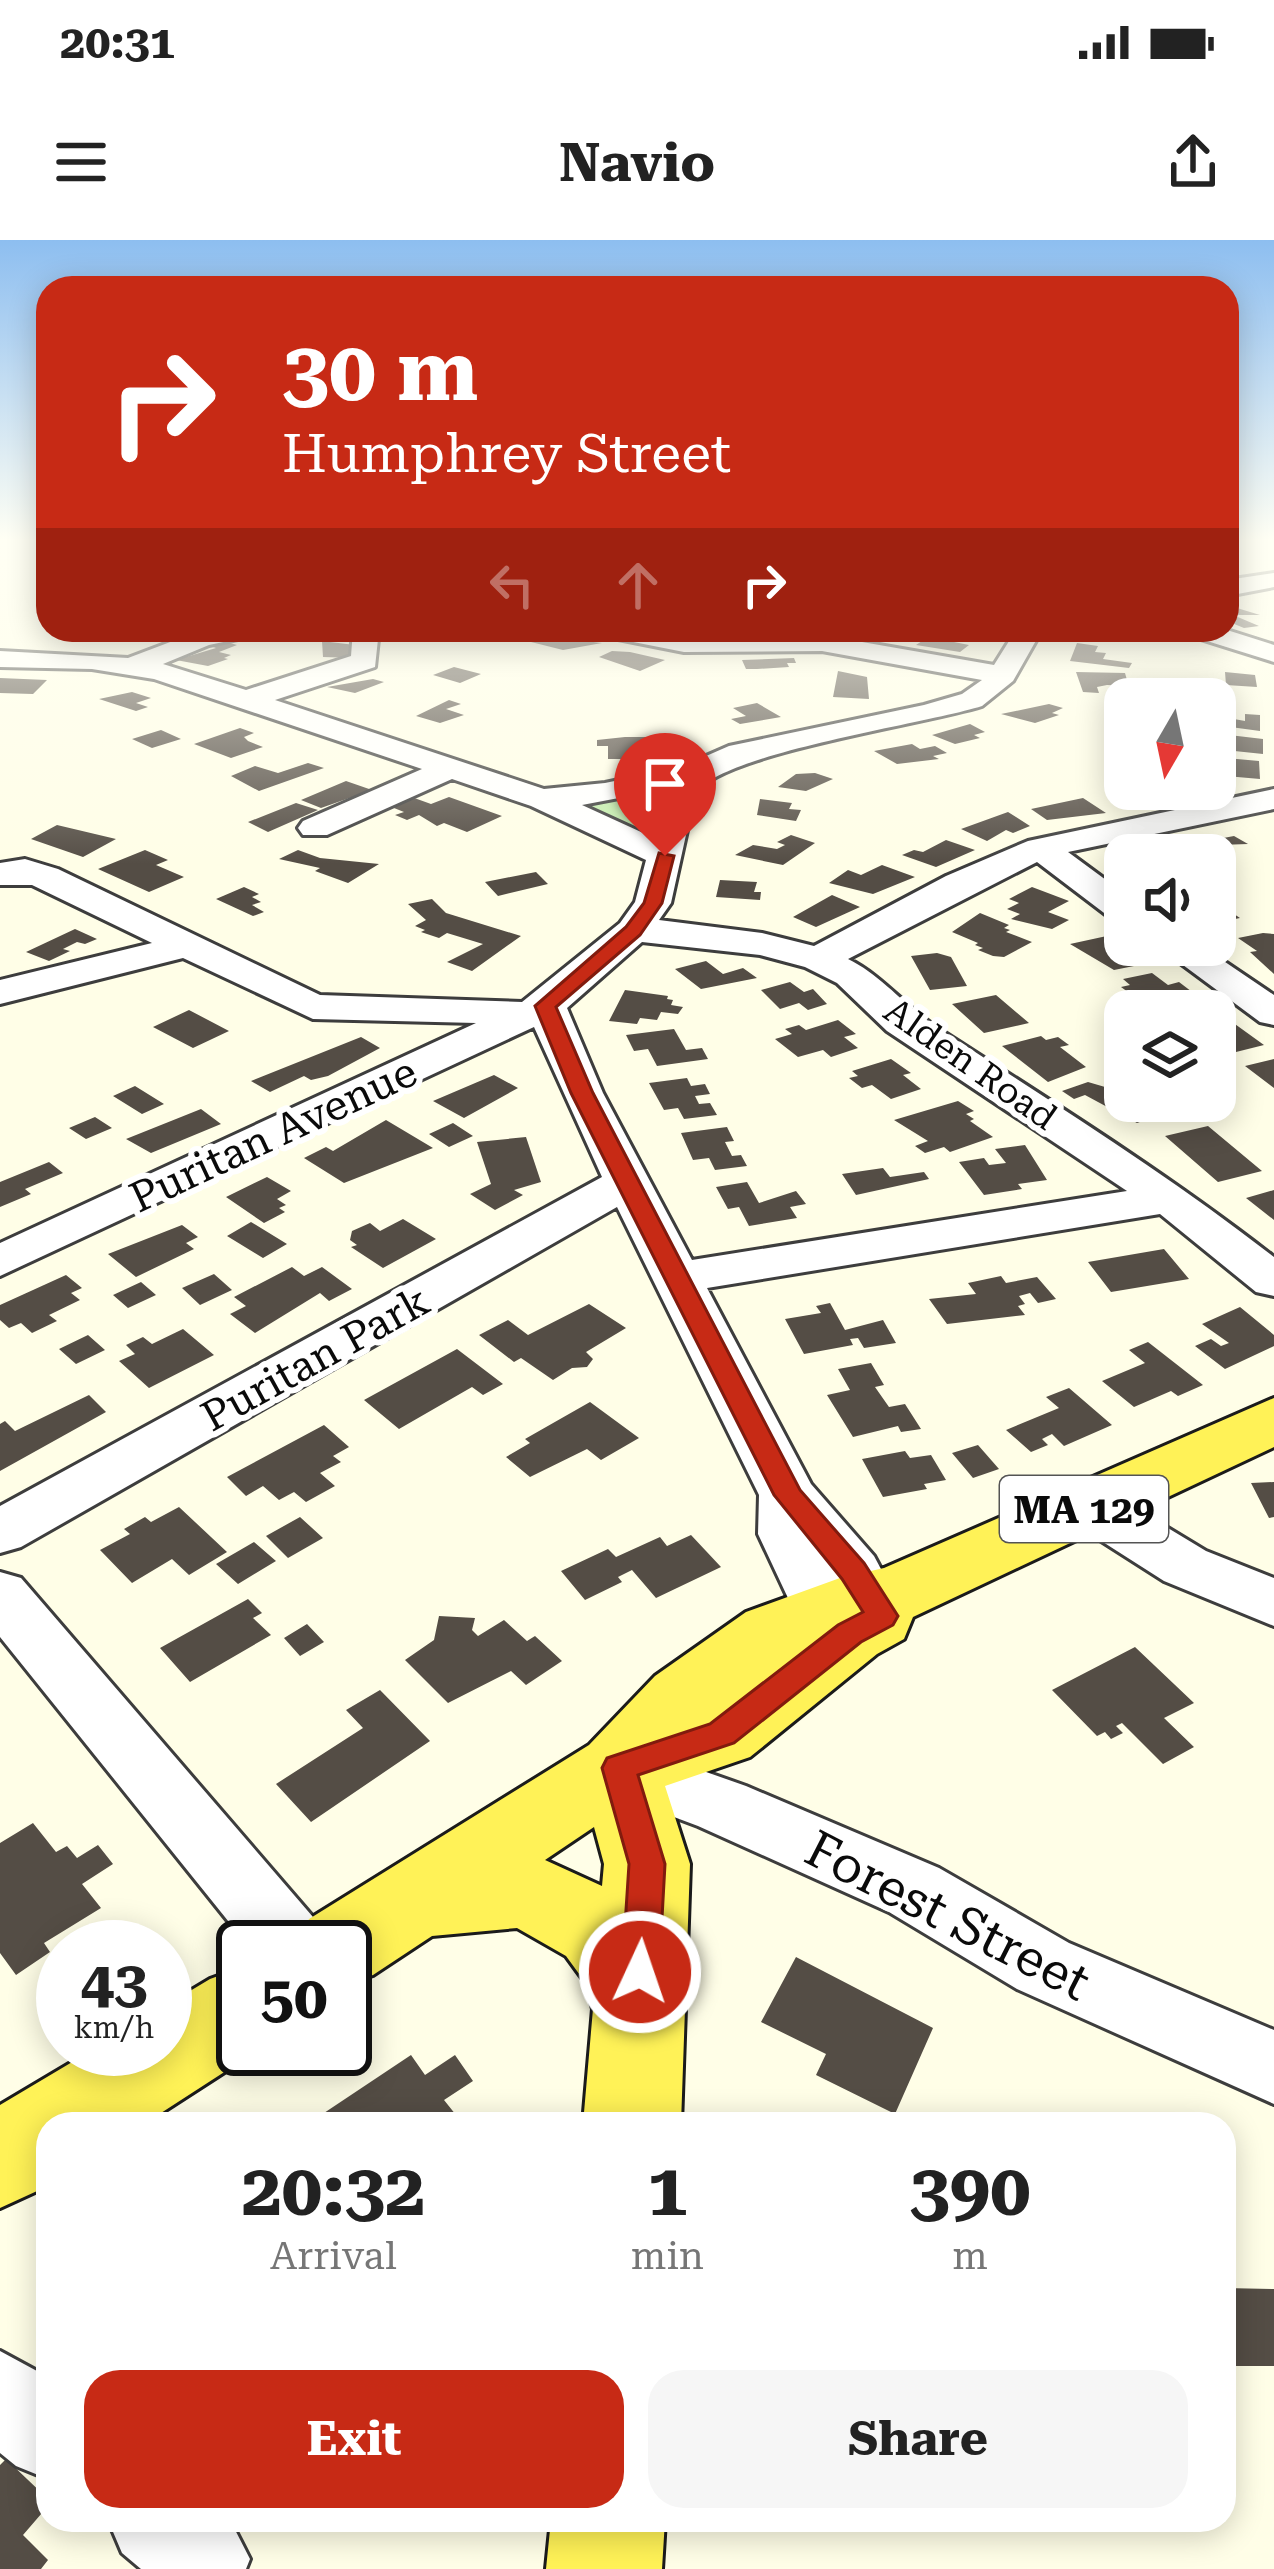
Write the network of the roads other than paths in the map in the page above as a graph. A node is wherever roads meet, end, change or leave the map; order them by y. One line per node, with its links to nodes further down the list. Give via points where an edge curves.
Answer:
1 (181, 647): 6 (street)
2 (365, 647): 8 (street, via 364,662)
3 (843, 647): 7 (street)
4 (1019, 647): 7 (street)
5 (0, 659): 6 (street)
6 (134, 666): 8 (street)
7 (1003, 675): 10 (street, via 953,707 740,753)
8 (249, 699): 9 (street)
9 (451, 768): 11 (street); 13 (street)
10 (691, 774): 11 (street); 15 (street)
11 (543, 799): 15 (street)
12 (1274, 799): 14 (street)
13 (315, 828)
14 (1040, 848): 17 (street); 20 (street)
15 (665, 856): 18 (street, via 653,903)
16 (4, 873): 19 (street, via 45,877)
17 (1104, 895)
18 (633, 931): 20 (street, Alden Road, via 712,936); 23 (street, Puritan Avenue)
19 (184, 947): 22 (street); 23 (street, via 313,1007 477,1015)
20 (819, 959): 26 (street, Alden Road)
21 (1206, 966): 24 (street)
22 (0, 992)
23 (545, 1006): 25 (street); 27 (street, Puritan Avenue)
24 (1274, 1013)
25 (629, 1181): 28 (street); 32 (street, Puritan Park)
26 (1169, 1198): 28 (street); 29 (street, Alden Road)
27 (0, 1261)
28 (676, 1278): 35 (street, via 788,1495 787,1534)
29 (1274, 1281)
30 (1274, 1420): 31 (main road, MA 129)
31 (1090, 1507): 34 (street, via 1185,1566); 35 (main road, MA 129)
32 (0, 1532)
33 (0, 1594): 38 (street)
34 (1274, 1603)
35 (863, 1611): 36 (main road, MA 129, via 722,1734)
36 (619, 1768): 37 (main road, MA 129); 40 (main road, via 647,1864); 42 (street, Forest Street, via 914,1890 1043,1966)
37 (420, 1900): 39 (main road, MA 129); 40 (main road, via 525,1890 597,1928 625,1965)
38 (271, 1920)
39 (372, 1929)
40 (638, 2008): 44 (main road)
41 (216, 2026): 43 (main road)
42 (1274, 2068)
43 (77, 2112)
44 (633, 2112)
45 (36, 2138): 46 (main road)
46 (0, 2160)
47 (0, 2396): 48 (street)
48 (36, 2424)
49 (607, 2532): 50 (main road)
50 (604, 2569)

